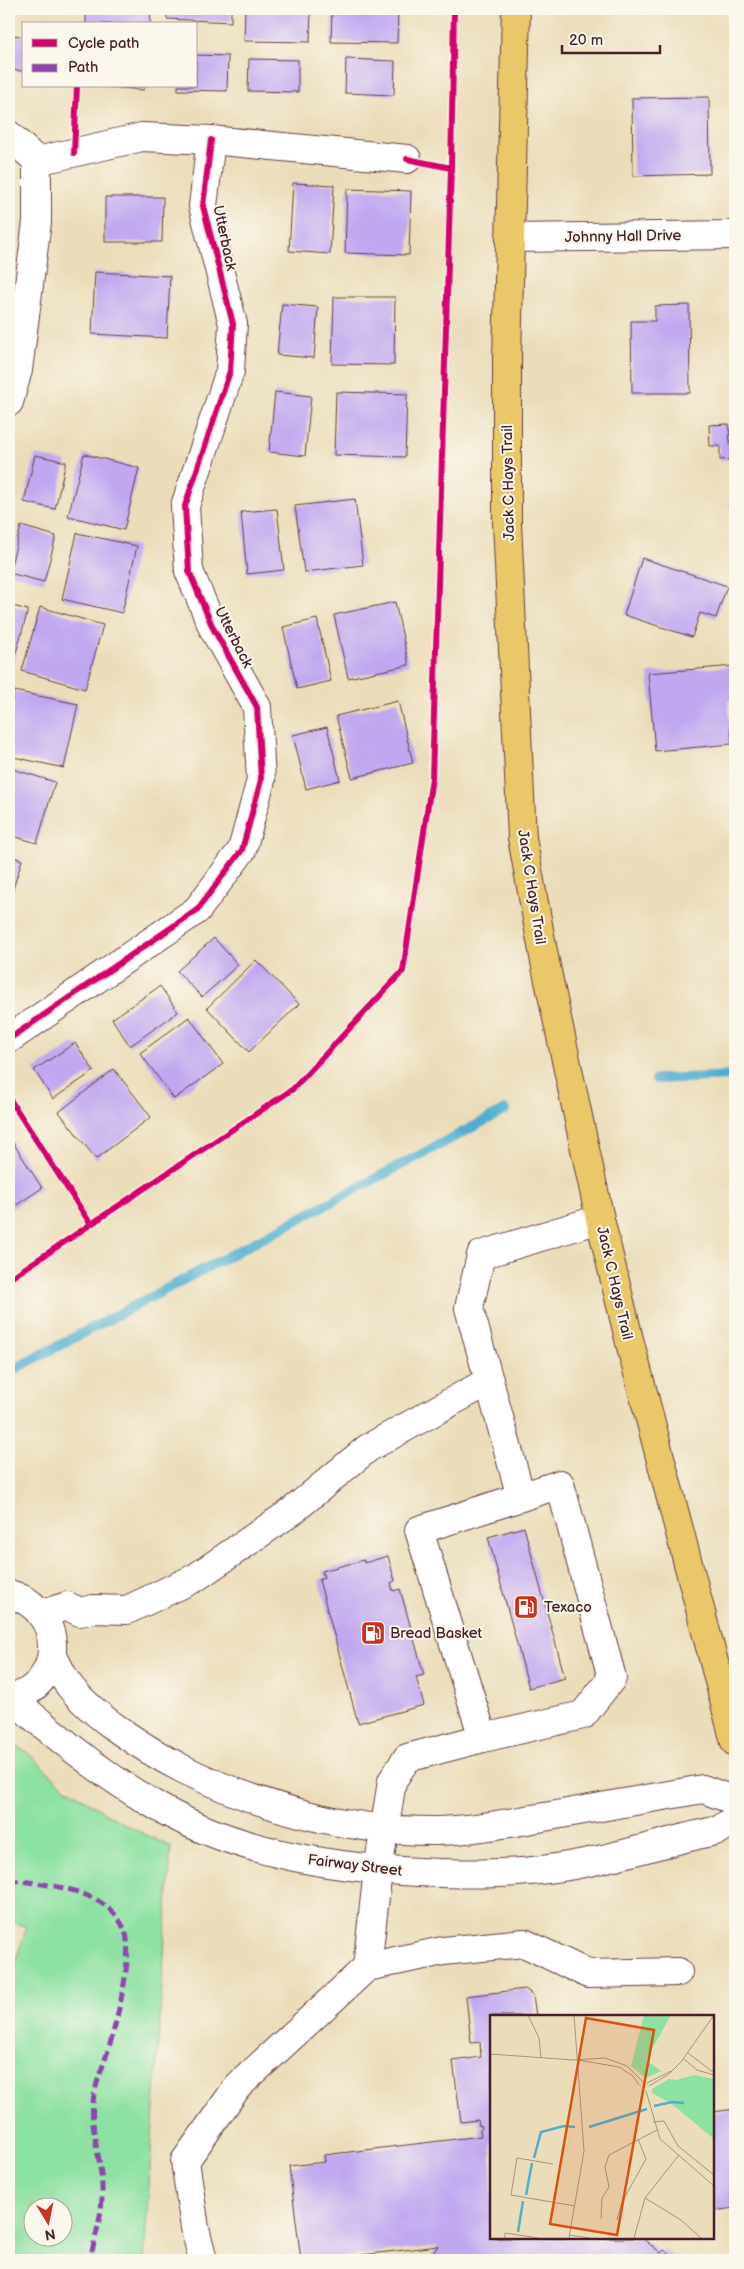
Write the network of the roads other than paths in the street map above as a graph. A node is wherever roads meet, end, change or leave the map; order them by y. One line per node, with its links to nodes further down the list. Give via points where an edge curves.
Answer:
1 (516, 9): 7 (main road, Jack C Hays Trail)
2 (9, 135): 5 (street)
3 (211, 140): 4 (street); 5 (street, via 142,137); 9 (street, Utterback, via 203,206 233,324 230,371 184,506 189,571 213,628 257,707 261,780 242,850 197,910)
4 (406, 159)
5 (37, 161): 8 (street, via 37,222 18,370)
6 (735, 235): 7 (street, Johnny Hall Drive)
7 (510, 238): 10 (main road, Jack C Hays Trail, via 507,523 522,838)
8 (9, 402)
9 (9, 1039)
10 (600, 1219): 11 (street, via 481,1255 469,1308); 19 (main road, Jack C Hays Trail)
11 (489, 1381): 12 (street); 14 (street, via 368,1448 291,1512 195,1578 127,1610)
12 (521, 1497): 18 (street, via 419,1530); 18 (street, via 560,1484 612,1678 582,1715)
13 (9, 1594): 15 (street, via 32,1604)
14 (80, 1612): 15 (street, via 67,1606); 16 (street, via 79,1625)
15 (42, 1614): 16 (street, via 49,1627)
16 (52, 1647): 17 (street, via 48,1668 40,1681); 22 (street, via 66,1682 77,1695 135,1742 158,1756 254,1800 301,1814)
17 (10, 1698): 23 (street, Fairway Street, via 107,1774 184,1820 247,1845 328,1864)
18 (483, 1738): 22 (street, via 407,1758 392,1781)
19 (735, 1742)
20 (735, 1801): 22 (street, via 703,1789 491,1826 438,1831)
21 (735, 1819): 23 (street, Fairway Street, via 719,1830 549,1869 509,1874)
22 (384, 1828): 23 (street)
23 (378, 1870): 24 (street)
24 (367, 1967): 25 (street, via 443,1950 524,1943 588,1974); 26 (street, via 238,2086 185,2161)
25 (678, 1972)
26 (203, 2260)

